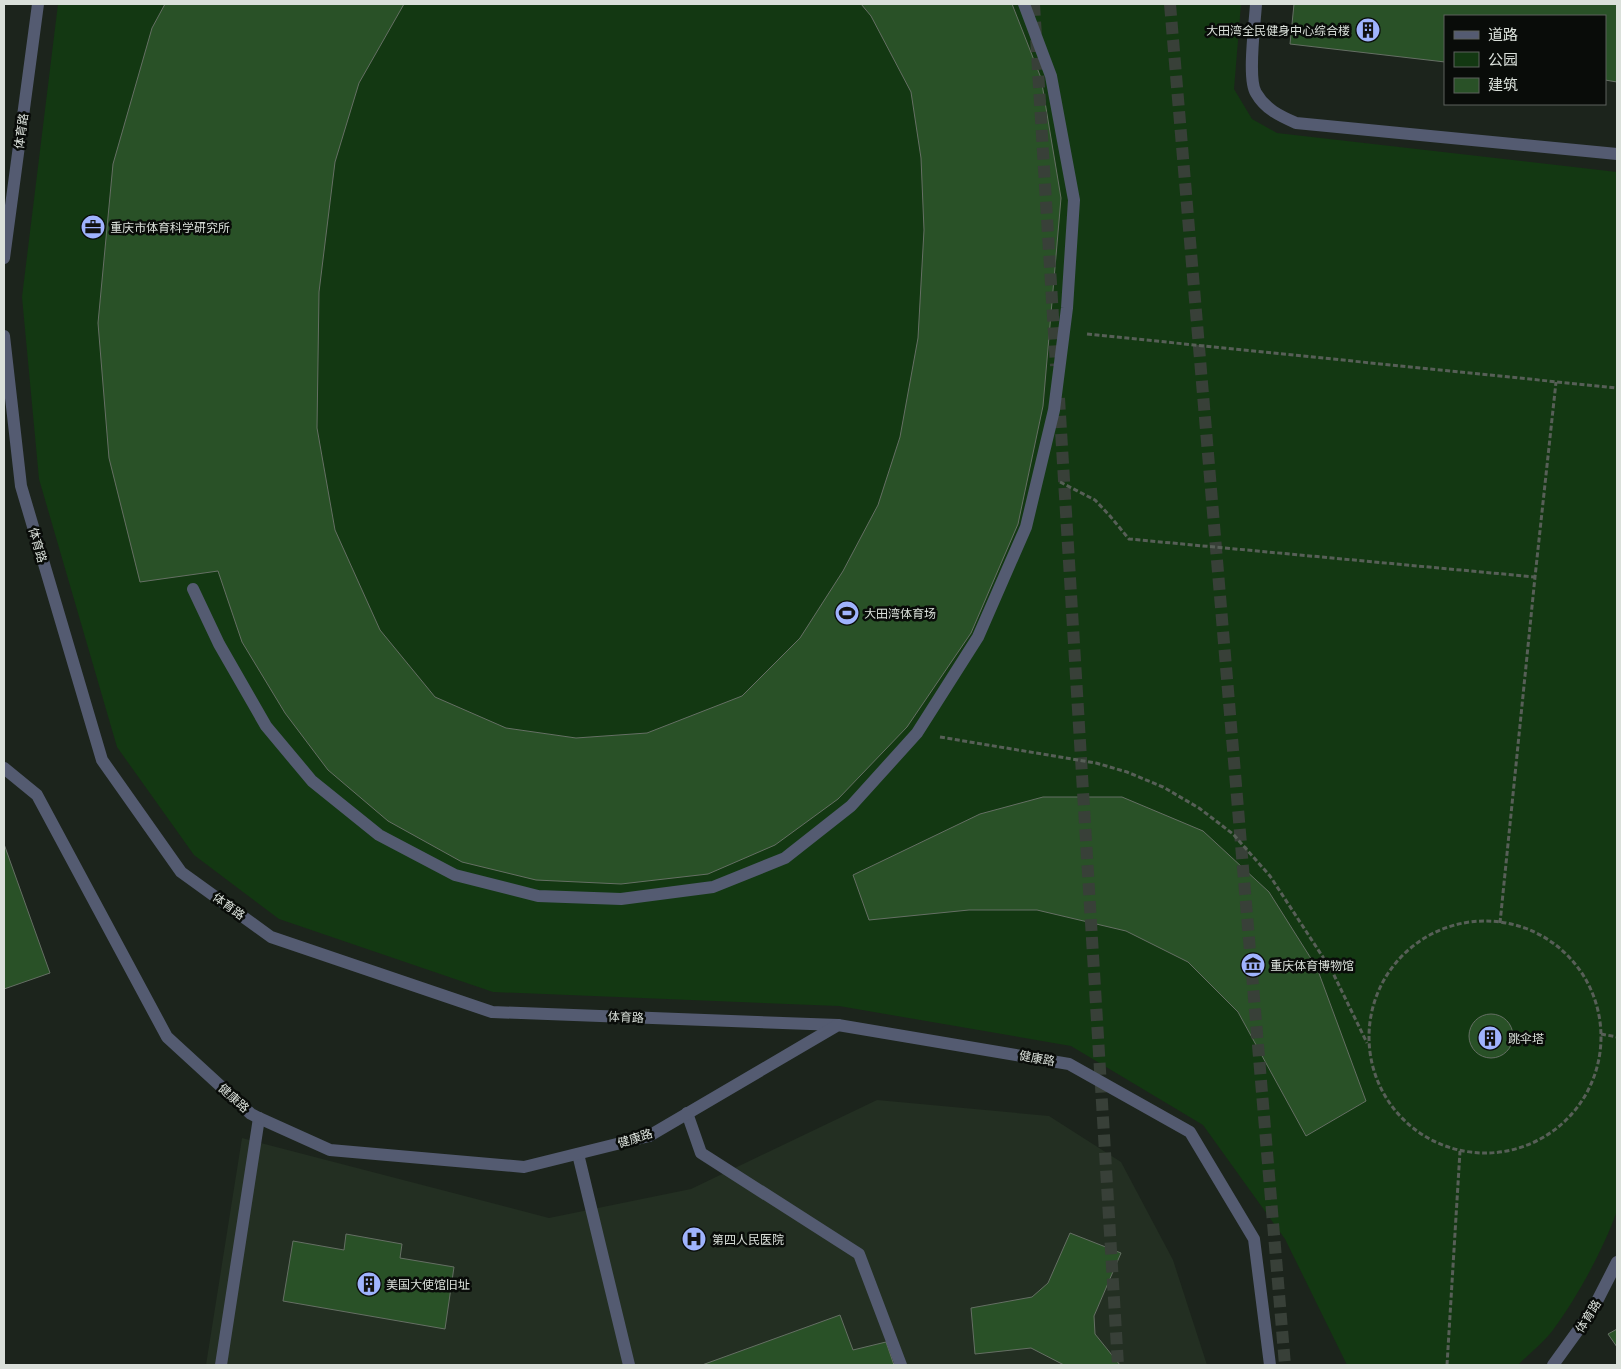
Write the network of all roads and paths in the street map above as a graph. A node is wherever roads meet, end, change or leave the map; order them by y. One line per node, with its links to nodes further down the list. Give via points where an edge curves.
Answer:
1 (38, 4): 5 (street, 体育路)
2 (1024, 4): 6 (street, via 1051,76 1074,200)
3 (1256, 4): 4 (street, via 1254,92 1279,116 1296,123)
4 (1617, 154)
5 (4, 258)
6 (1064, 331): 8 (path); 10 (street, via 1054,410)
7 (4, 336): 16 (street, 体育路, via 21,486 102,760 181,872 271,937 492,1012)
8 (1556, 382): 9 (path); 11 (path)
9 (1617, 388)
10 (1039, 471): 11 (path, via 1095,500 1129,539); 13 (street, via 1026,526 978,638)
11 (1535, 577): 15 (path)
12 (194, 589): 13 (street, via 218,644 266,726 312,780 379,834 455,875 538,896 621,899 713,887 785,858 851,806)
13 (917, 733): 19 (path, via 1096,763 1163,787 1199,808 1233,834 1270,876 1332,971)
14 (4, 768): 21 (street, 健康路, via 37,795 167,1037)
15 (1500, 923): 17 (path, via 1520,926 1556,944 1583,973 1599,1009); 19 (path, via 1481,920 1444,927 1412,946 1387,973 1372,1008)
16 (838, 1025): 20 (street, 健康路); 28 (street, 健康路, via 1069,1064 1190,1132 1254,1239)
17 (1601, 1034): 18 (path); 22 (path, via 1602,1049 1592,1087 1569,1120 1536,1142 1498,1153)
18 (1617, 1036)
19 (1368, 1045): 22 (path, via 1377,1081 1396,1113 1425,1137)
20 (687, 1113): 23 (street, 健康路, via 649,1136); 27 (street, via 700,1153 859,1254)
21 (259, 1118): 23 (street, 健康路, via 330,1150 524,1167); 25 (street)
22 (1460, 1151): 29 (path)
23 (578, 1154): 26 (street)
24 (1617, 1262): 30 (street, 体育路, via 1592,1311)
25 (221, 1365)
26 (629, 1365)
27 (901, 1365)
28 (1270, 1365)
29 (1448, 1365)
30 (1553, 1365)

